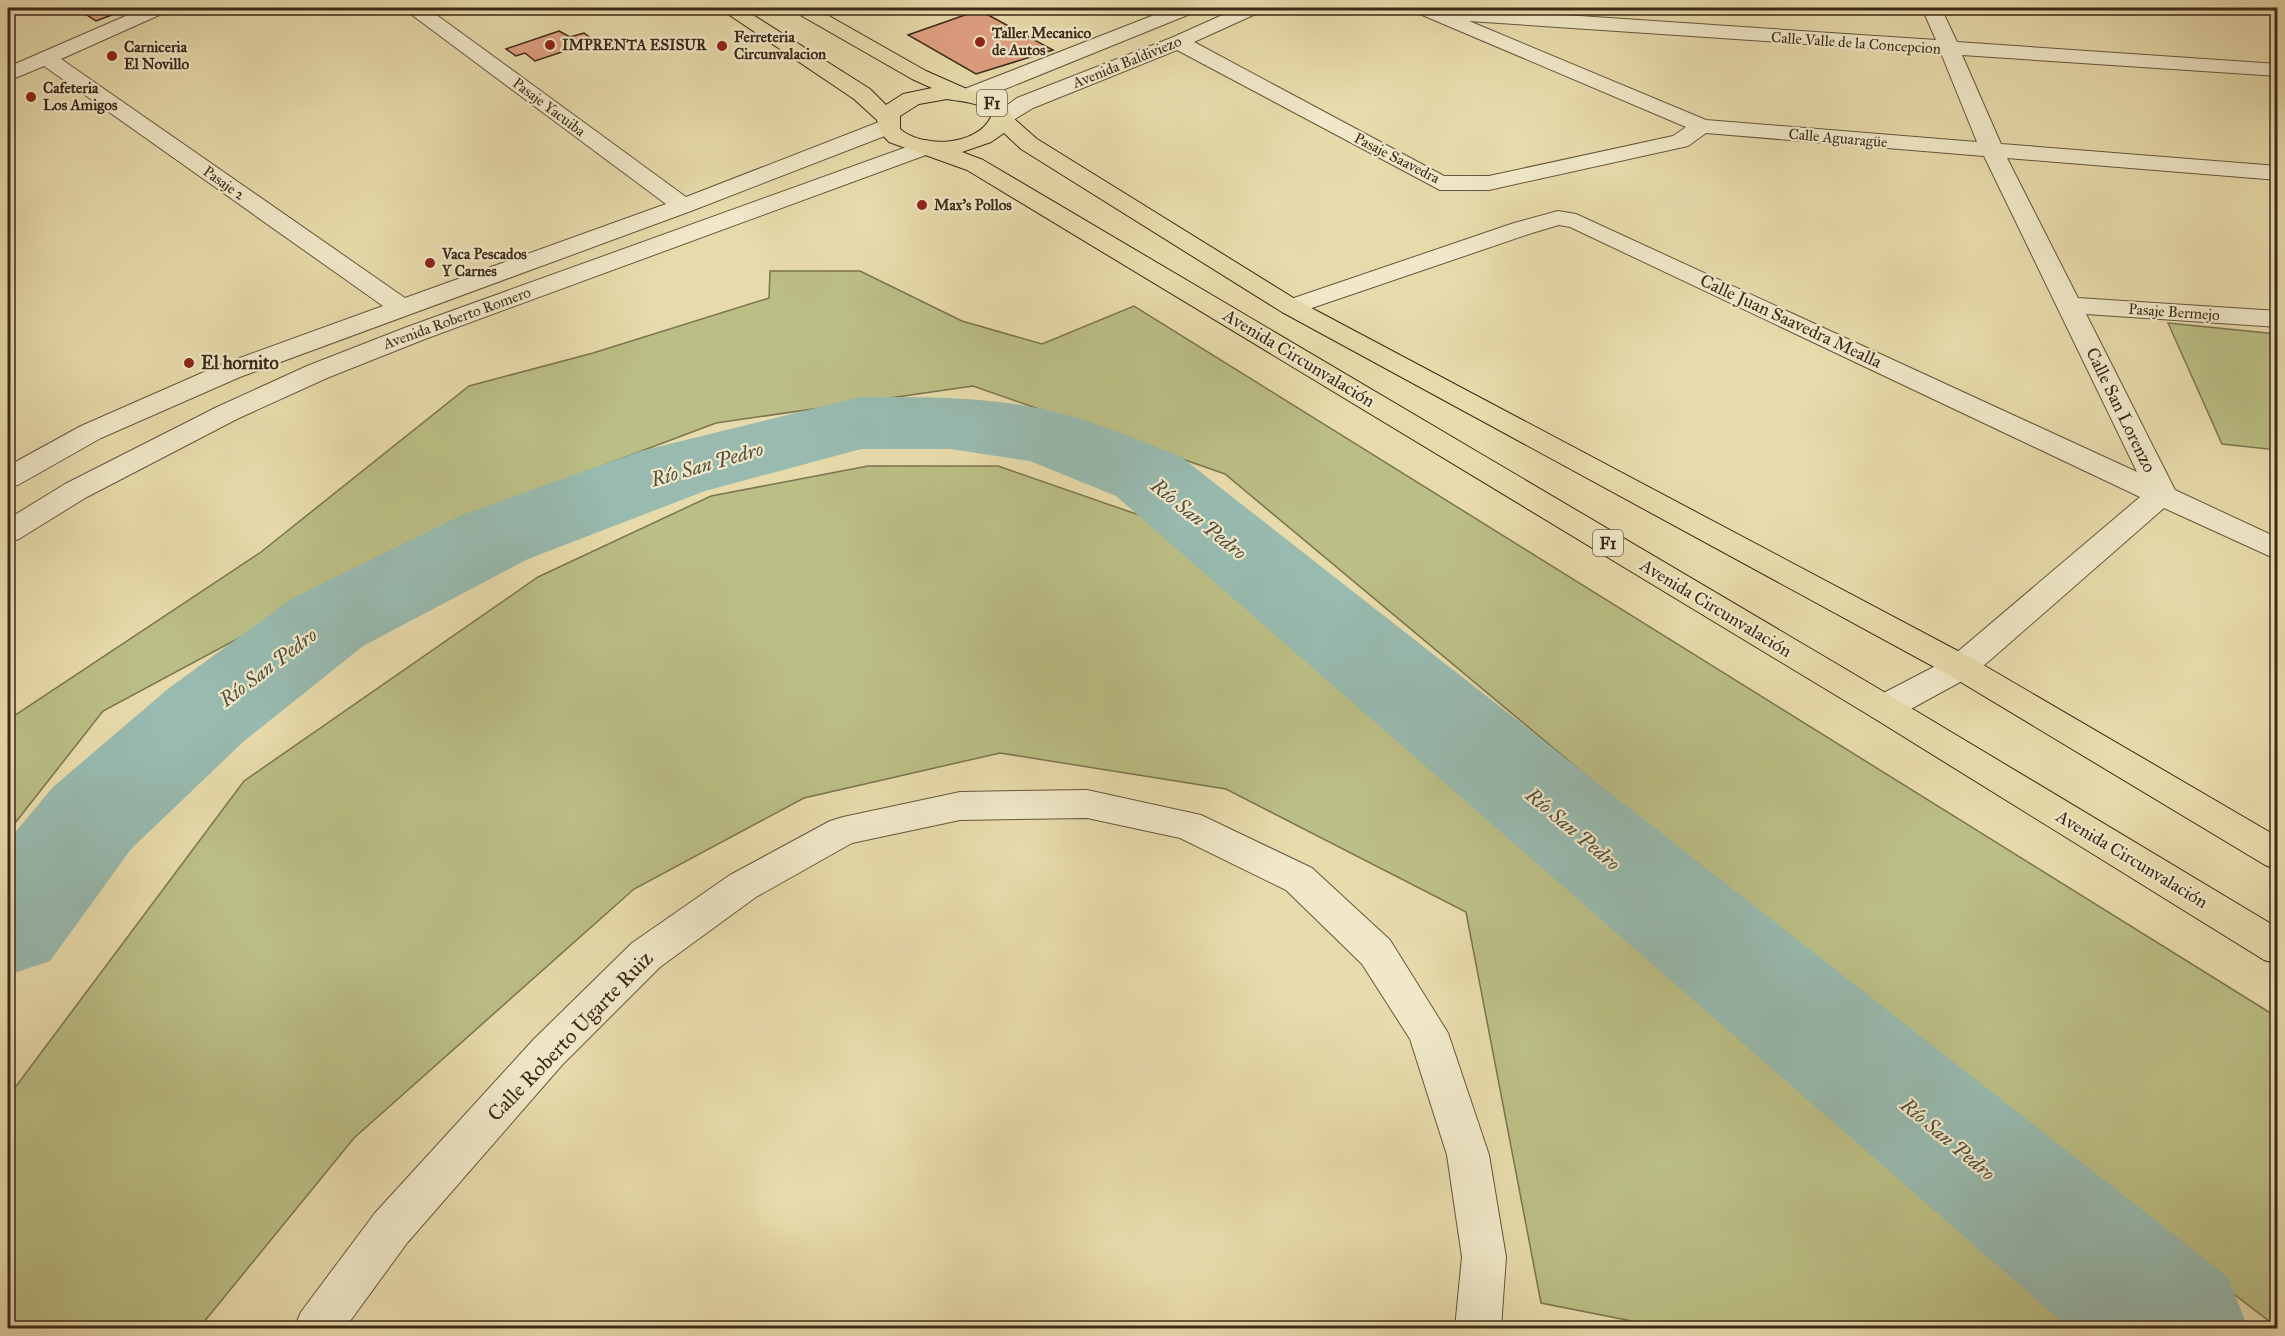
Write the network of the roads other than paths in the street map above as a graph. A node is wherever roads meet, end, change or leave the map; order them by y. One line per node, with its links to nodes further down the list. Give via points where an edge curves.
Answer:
1 (159, 8): 13 (street)
2 (415, 8): 23 (street, Pasaje Yacuiba)
3 (729, 8): 18 (highway, F1, via 862,94)
4 (802, 8): 16 (highway, F1, via 919,75)
5 (1188, 8): 10 (street, Avenida Baldiviezo)
6 (1253, 8): 11 (street, Avenida Baldiviezo)
7 (1932, 8): 12 (street, Calle San Lorenzo)
8 (1428, 10): 12 (street, Calle Valle de la Concepcion); 19 (street, Calle Aguaragüe)
9 (1132, 12): 10 (street)
10 (1151, 22): 16 (street, Avenida Baldiviezo)
11 (1178, 42): 17 (street, Avenida Baldiviezo, via 1025,103); 19 (street, Pasaje Saavedra, via 1440,183 1489,183 1680,141)
12 (1950, 50): 14 (street, Calle Valle de la Concepcion); 21 (street, Calle San Lorenzo)
13 (46, 58): 15 (street); 26 (street, Pasaje 2)
14 (2277, 70)
15 (8, 75)
16 (968, 94): 17 (highway, F1, via 993,103); 18 (highway, F1, via 936,94 908,100 895,108)
17 (1002, 118): 20 (highway, F1, via 991,134 980,140); 25 (highway, F1, via 1029,144)
18 (887, 122): 20 (highway, F1, via 896,138); 23 (street, Avenida Roberto Romero)
19 (1702, 126): 21 (street, Calle Aguaragüe)
20 (929, 147): 29 (street, Avenida Roberto Romero, via 317,372); 34 (highway, Avenida Circunvalación / F1, via 985,171)
21 (1993, 152): 22 (street, Calle Aguaragüe); 24 (street, Calle San Lorenzo)
22 (2277, 173)
23 (683, 206): 26 (street, Avenida Roberto Romero)
24 (2070, 305): 27 (street, Pasaje Bermejo); 30 (street, Calle San Lorenzo)
25 (1291, 307): 30 (street, Calle Juan Saavedra Mealla, via 1523,228 1558,218 1576,221); 33 (highway, F1)
26 (402, 308): 28 (street, Avenida Roberto Romero, via 230,371)
27 (2277, 319)
28 (14, 463): 29 (street)
29 (75, 491): 31 (street, Avenida Roberto Romero)
30 (2162, 494): 32 (street, Calle Juan Saavedra Mealla); 33 (street, Calle San Lorenzo)
31 (8, 532)
32 (2277, 550)
33 (1961, 667): 34 (street, Calle San Lorenzo); 35 (highway, F1)
34 (1884, 708): 36 (highway, Avenida Circunvalación / F1)
35 (2277, 855)
36 (2277, 948)
37 (317, 1329): 38 (street, Calle Roberto Ugarte Ruiz, via 392,1228 548,1052 646,955 742,886 843,831 960,806 1087,804 1188,825 1299,879 1376,952 1428,1033 1468,1155 1484,1257)
38 (1478, 1329)

